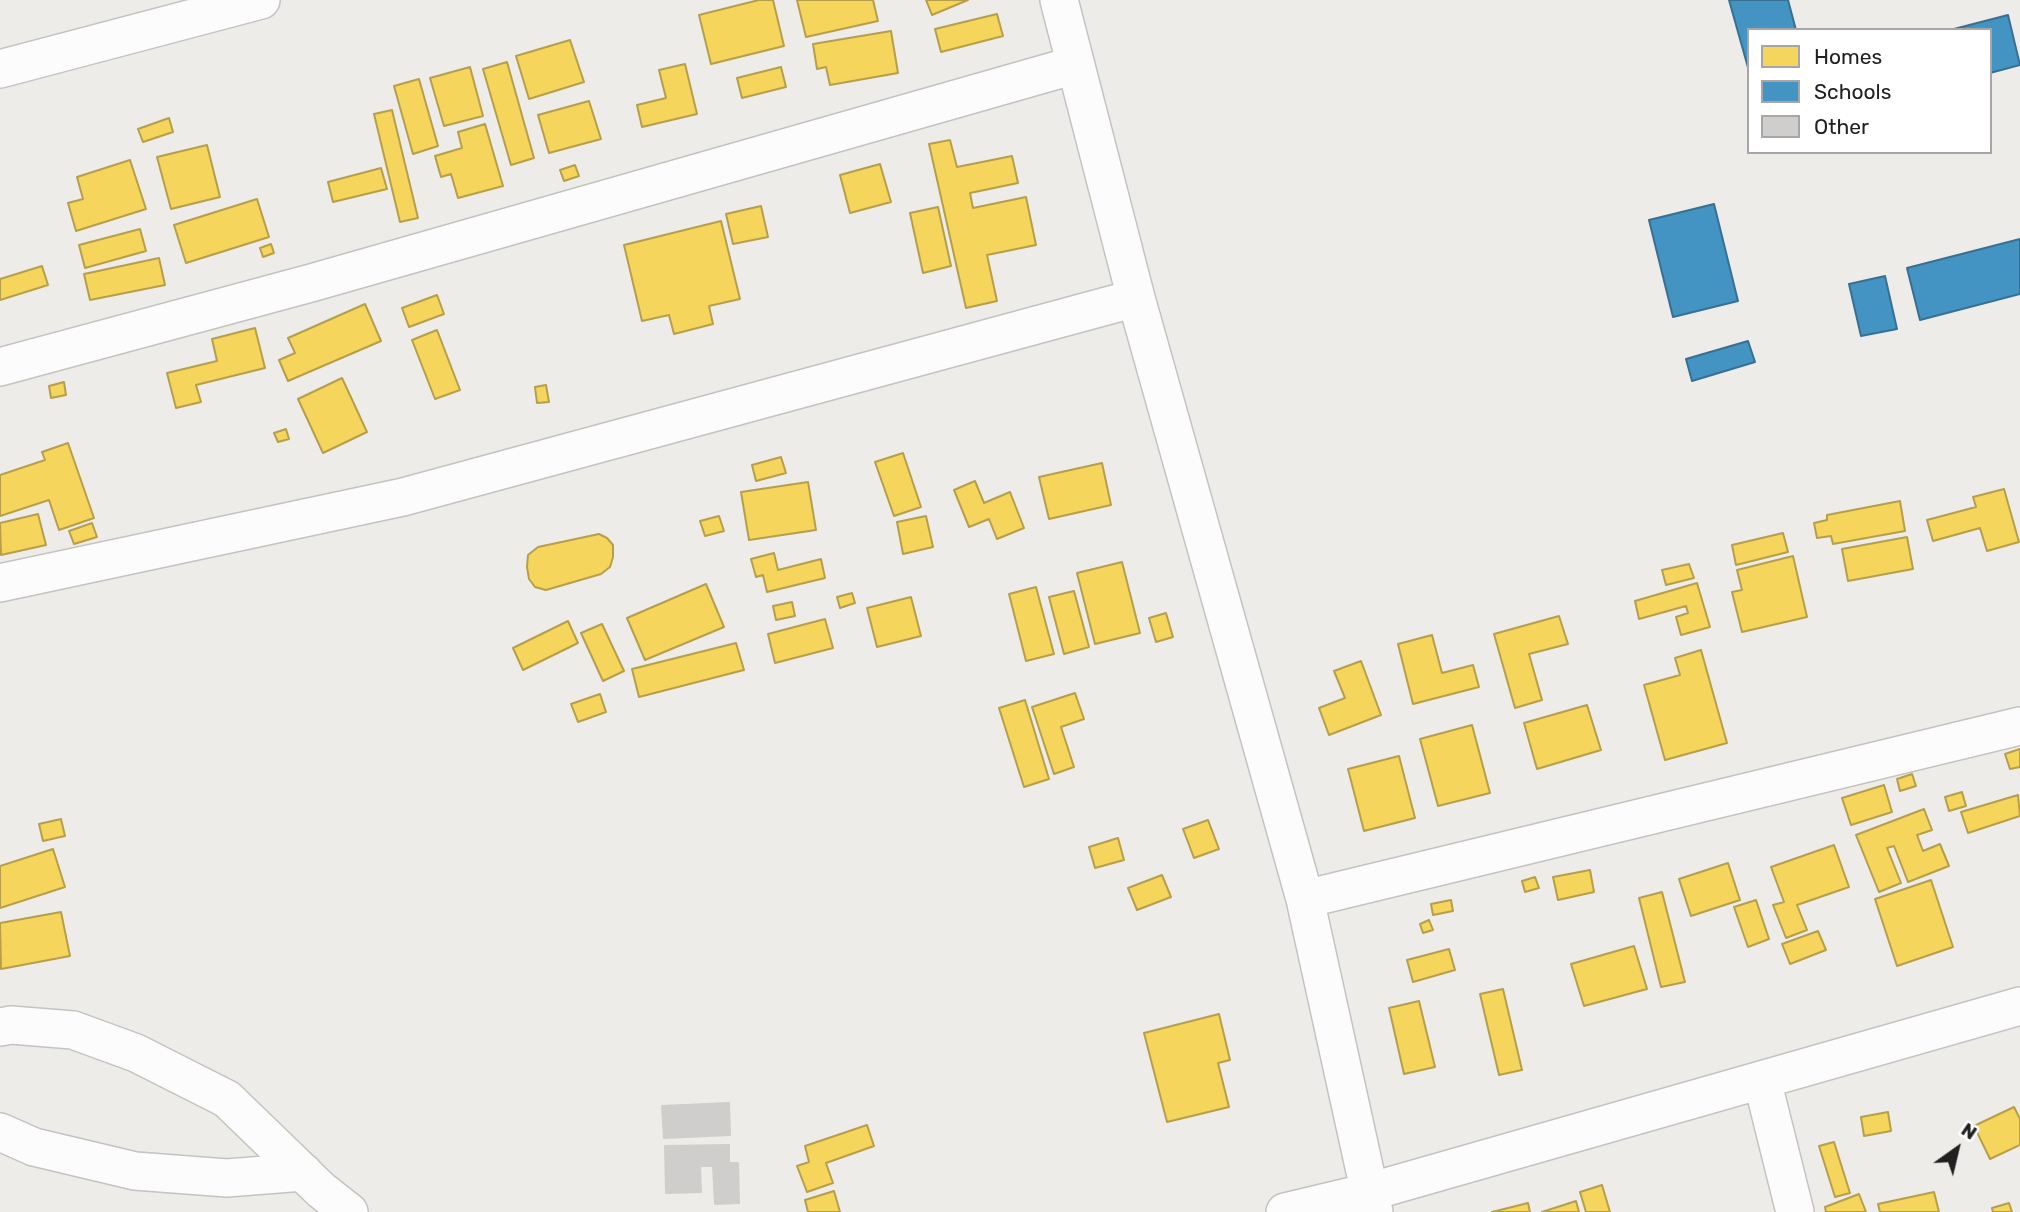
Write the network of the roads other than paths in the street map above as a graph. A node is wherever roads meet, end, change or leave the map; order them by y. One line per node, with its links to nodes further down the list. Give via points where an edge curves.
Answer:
1 (261, 0): 4 (street)
2 (1059, 0): 3 (street)
3 (1075, 65): 5 (street); 6 (street)
4 (0, 69)
5 (1136, 299): 7 (street, via 403,497); 9 (street)
6 (0, 367)
7 (0, 583)
8 (2020, 726): 9 (street)
9 (1305, 899): 15 (street)
10 (2020, 1006): 12 (street)
11 (0, 1027): 14 (street, via 73,1030 136,1053 226,1099)
12 (1762, 1080): 15 (street); 18 (street)
13 (0, 1132): 14 (street, via 34,1147 135,1171 227,1178)
14 (303, 1172): 16 (street)
15 (1372, 1202): 17 (street)
16 (349, 1212)
17 (1285, 1212)
18 (1795, 1212)

